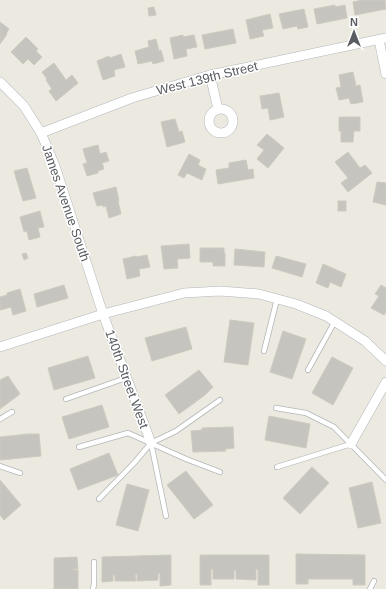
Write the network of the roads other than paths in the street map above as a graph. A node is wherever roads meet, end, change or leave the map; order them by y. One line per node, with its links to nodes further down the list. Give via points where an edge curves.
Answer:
1 (382, 39): 2 (street, West 139th Street); 3 (street, West 139th Street)
2 (386, 74)
3 (210, 75): 5 (street); 6 (street, West 139th Street, via 132,98)
4 (0, 82): 6 (street, James Avenue South, via 24,106)
5 (218, 109)
6 (41, 133): 8 (street, James Avenue South, via 55,166)
7 (277, 299): 8 (street, 140th Street West, via 259,294 220,291 184,293); 9 (street, 140th Street West, via 296,304); 11 (lane)
8 (103, 314): 10 (street, 140th Street West); 14 (street, 140th Street West)
9 (335, 321): 12 (street, 140th Street West, via 365,341); 13 (lane)
10 (0, 347)
11 (264, 351)
12 (386, 361)
13 (308, 370)
14 (126, 378): 16 (lane); 21 (street, 140th Street West)
15 (386, 382): 22 (street)
16 (66, 398)
17 (220, 400): 21 (lane, via 176,431)
18 (276, 408): 22 (lane, via 315,417 334,427)
19 (12, 412): 20 (lane)
20 (0, 419)
21 (151, 443): 23 (lane, via 128,433); 26 (lane); 29 (lane); 30 (lane)
22 (351, 444): 25 (lane); 28 (lane)
23 (79, 447)
24 (0, 466): 27 (lane)
25 (277, 468)
26 (220, 472)
27 (20, 473)
28 (386, 480)
29 (100, 499)
30 (166, 516)
31 (94, 562): 33 (lane)
32 (374, 581): 34 (lane)
33 (93, 589)
34 (370, 589)

